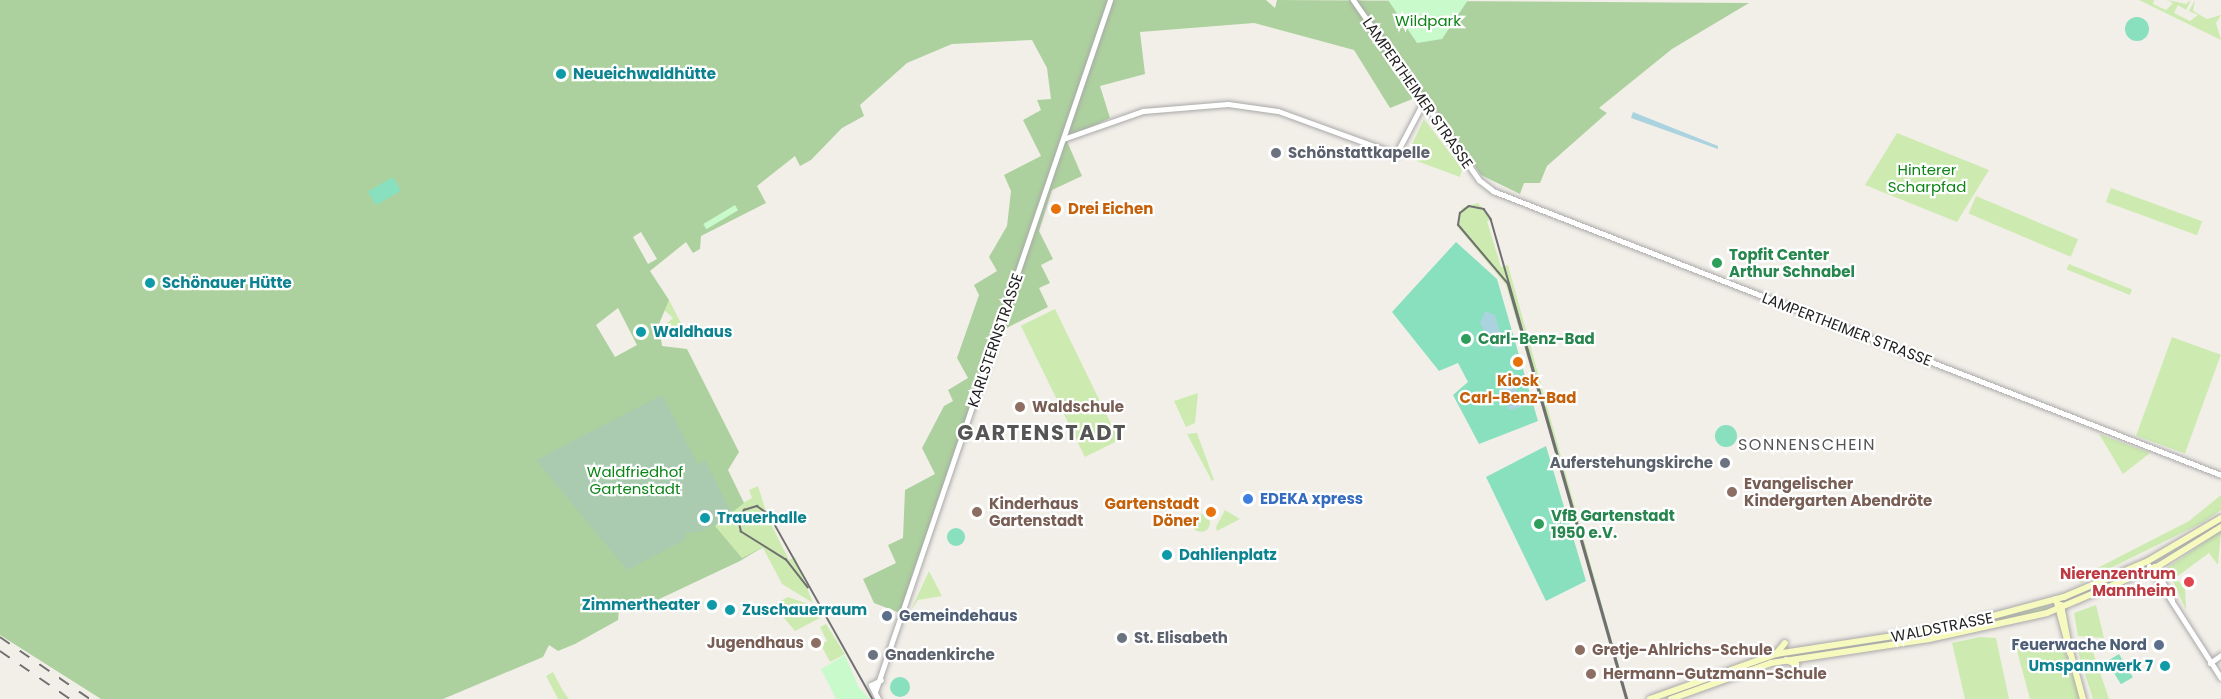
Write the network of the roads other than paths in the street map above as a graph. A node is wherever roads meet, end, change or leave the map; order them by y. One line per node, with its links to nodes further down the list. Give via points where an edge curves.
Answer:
1 (1110, 0): 4 (street, KARLSTERNSTRASSE)
2 (1353, 0): 3 (street, LAMPERTHEIMER STRASSE)
3 (1424, 101): 4 (street, via 1396,154 1278,111 1228,104 1143,111); 5 (street, LAMPERTHEIMER STRASSE, via 1479,180 1493,191)
4 (1063, 139): 19 (street, KARLSTERNSTRASSE)
5 (2221, 476)
6 (2221, 518): 8 (main road, WALDSTRASSE)
7 (2221, 527): 9 (main road, WALDSTRASSE)
8 (2148, 561): 9 (street); 10 (main road, WALDSTRASSE)
9 (2153, 569): 11 (main road, WALDSTRASSE); 16 (street)
10 (2056, 599): 11 (main road); 13 (main road, WALDSTRASSE, via 1952,627)
11 (2059, 609): 15 (main road, WALDSTRASSE, via 1929,639); 23 (main road)
12 (1785, 643): 13 (main road)
13 (1776, 654): 21 (main road, WALDSTRASSE)
14 (2221, 655): 16 (street)
15 (1785, 660): 17 (main road); 26 (main road, WALDSTRASSE)
16 (2210, 663): 18 (street)
17 (1796, 664)
18 (2221, 678)
19 (881, 680): 22 (street, KARLSTERNSTRASSE); 22 (street, via 871,685)
20 (1679, 682): 21 (main road)
21 (1676, 689): 25 (main road, WALDSTRASSE)
22 (874, 692): 24 (street)
23 (2083, 697)
24 (878, 699)
25 (1650, 699)
26 (1671, 699)

